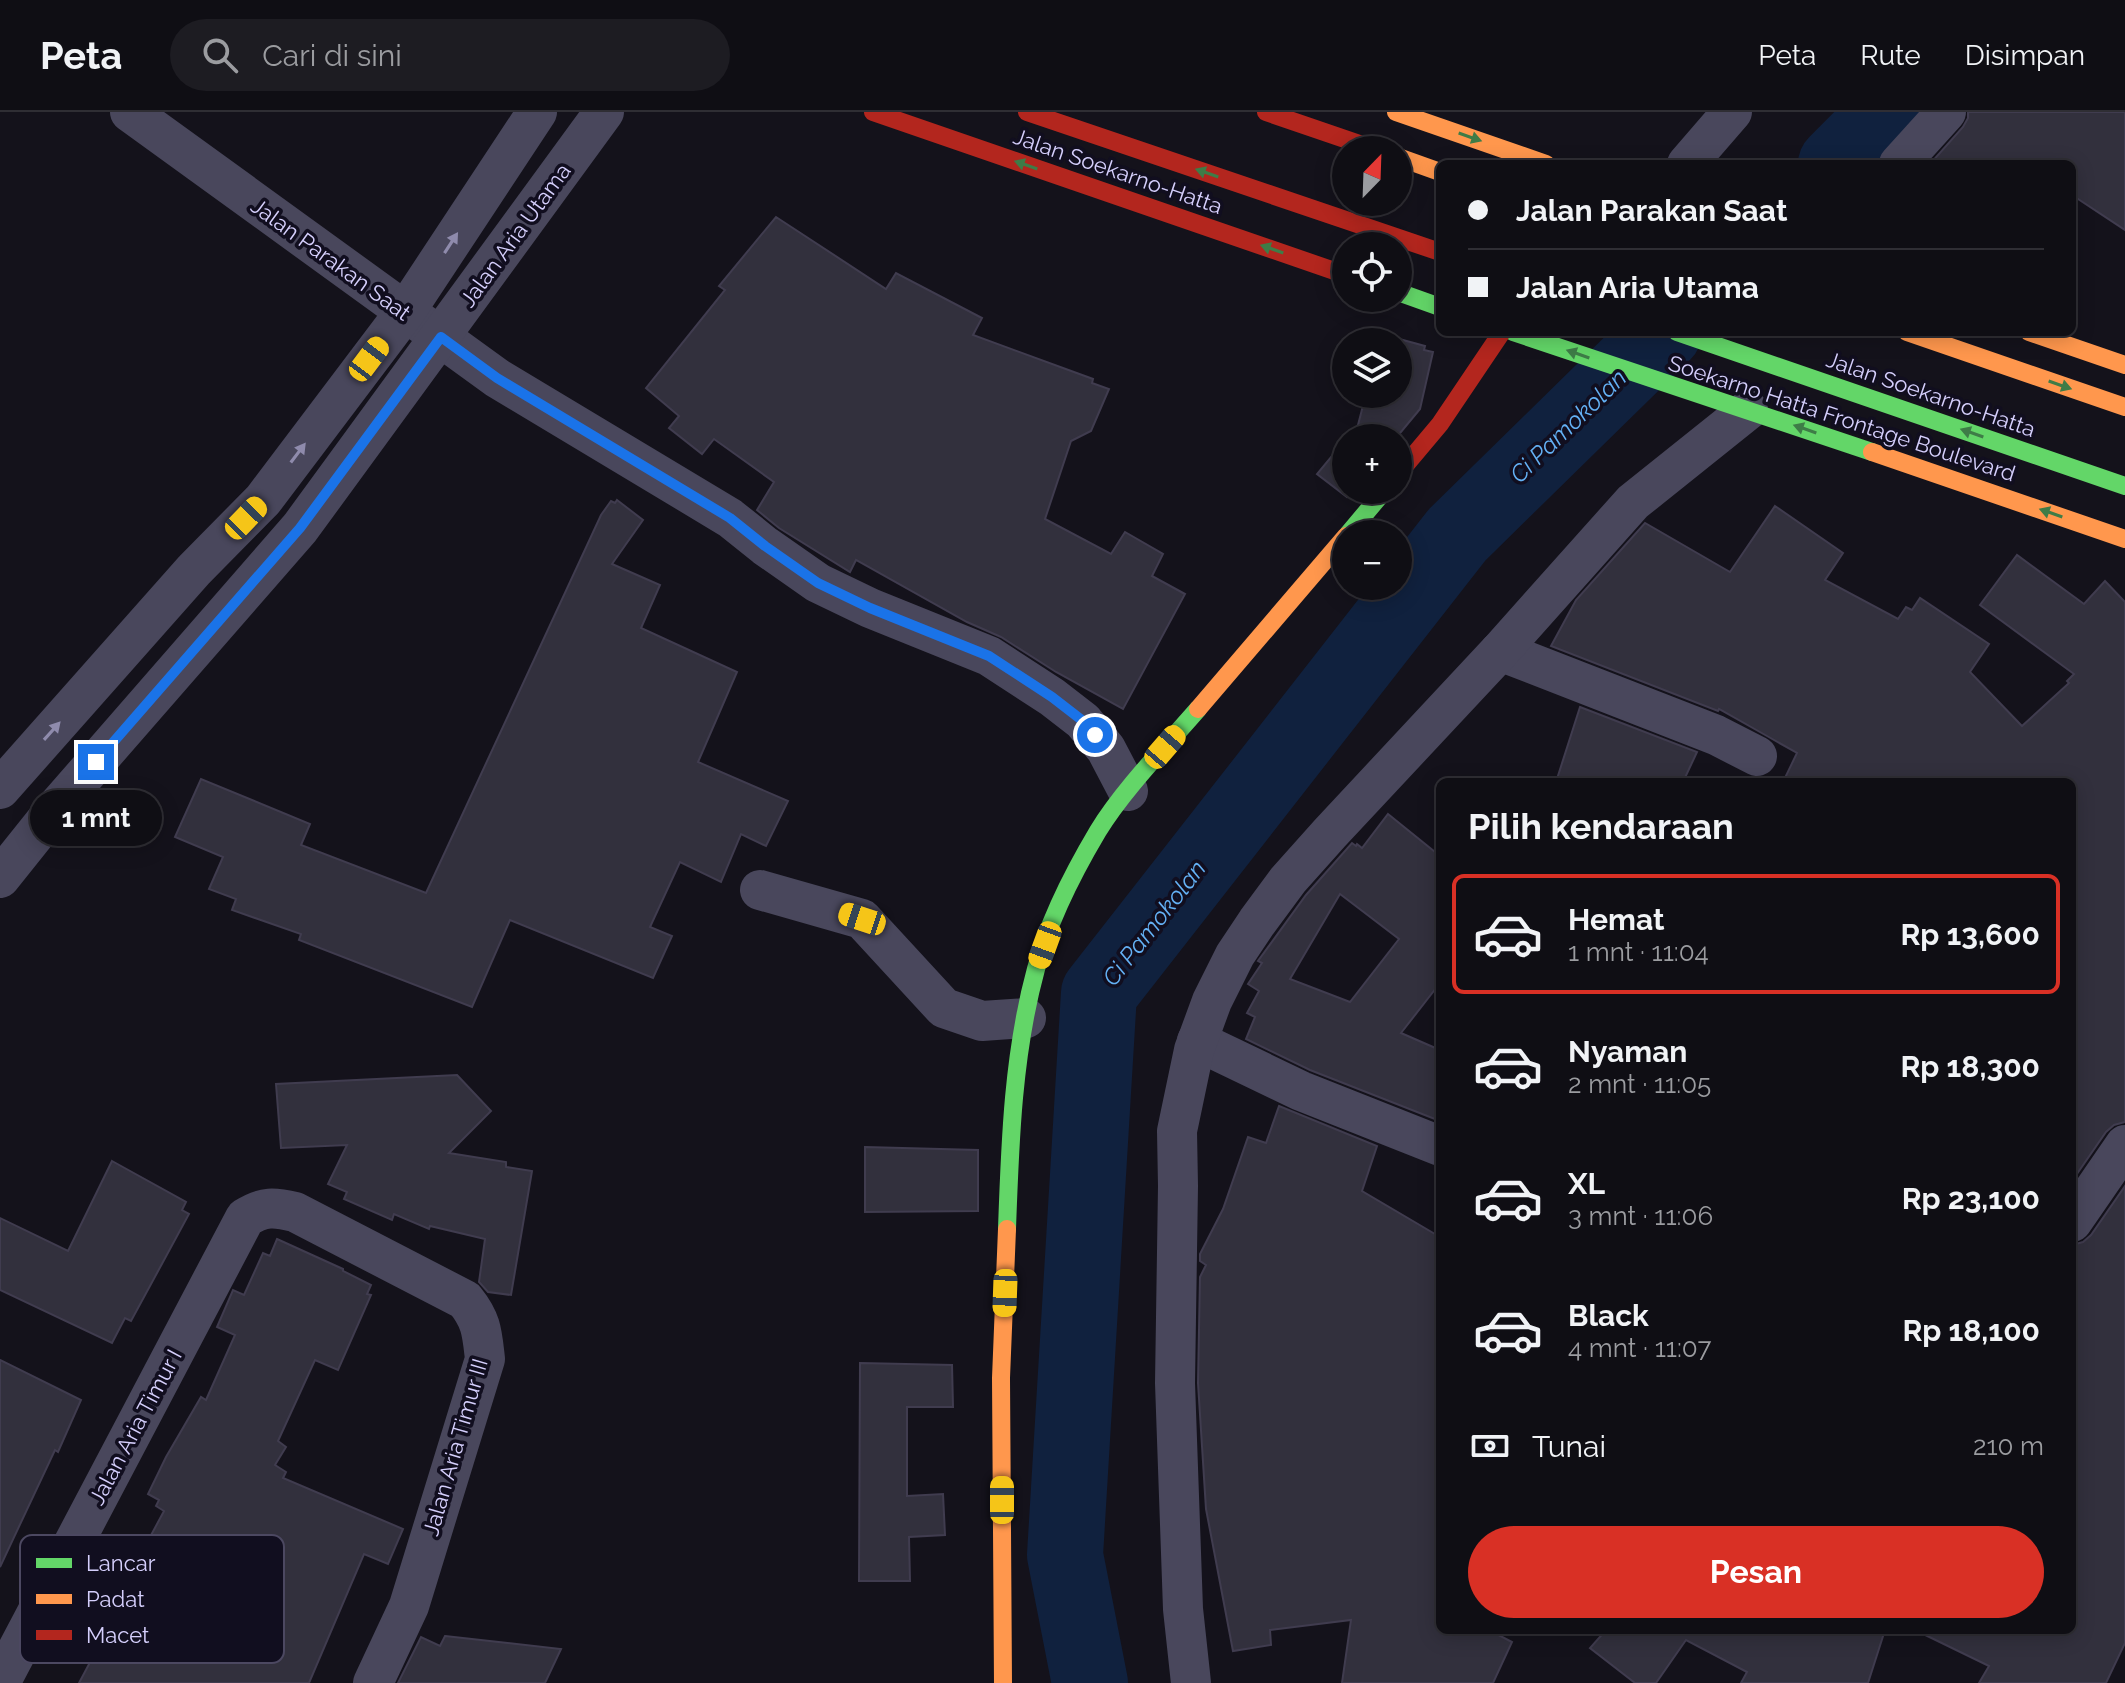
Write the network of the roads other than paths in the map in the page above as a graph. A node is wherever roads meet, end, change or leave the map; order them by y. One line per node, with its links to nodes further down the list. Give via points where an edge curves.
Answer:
1 (130, 112): 20 (street, Jalan Parakan Saat)
2 (537, 112): 20 (street, Jalan Aria Utama, one-way to 2)
3 (604, 112): 26 (street, Jalan Aria Utama)
4 (873, 112): 17 (main road, Jalan Soekarno-Hatta, one-way to 4)
5 (1027, 112): 16 (main road, Jalan Soekarno-Hatta, one-way to 5)
6 (1266, 112): 10 (main road)
7 (1396, 112): 11 (main road, one-way to 11)
8 (1732, 112): 12 (street)
9 (1946, 112): 13 (street)
10 (1336, 136)
11 (1534, 160)
12 (1690, 160)
13 (1903, 160)
14 (1412, 162): 15 (main road)
15 (1436, 171)
16 (1436, 251)
17 (1332, 270)
18 (1412, 297): 19 (main road)
19 (1436, 306)
20 (405, 312): 26 (street, Jalan Parakan Saat); 32 (street, Jalan Aria Utama, one-way to 20)
21 (1499, 336): 30 (main road)
22 (1525, 336): 29 (main road, Soekarno Hatta Frontage Boulevard, one-way to 22)
23 (1688, 336): 31 (main road, Jalan Soekarno-Hatta, one-way to 23)
24 (1919, 336): 28 (main road, one-way to 28)
25 (2041, 336): 27 (main road)
26 (441, 337): 35 (street, Jalan Aria Utama); 41 (street, Jalan Parakan Saat, via 497,378 730,518 818,583 989,656 1052,697 1083,721 1106,749)
27 (2125, 365)
28 (2125, 407)
29 (1748, 410): 36 (main road, Soekarno Hatta Frontage Boulevard, one-way to 29); 38 (street, via 1633,502)
30 (1412, 457)
31 (2125, 486)
32 (263, 500): 35 (street); 40 (street, Jalan Aria Utama, one-way to 32)
33 (1373, 504): 34 (main road)
34 (1360, 520)
35 (300, 528): 42 (street, Jalan Aria Utama)
36 (2125, 539)
37 (1332, 553): 41 (main road)
38 (1500, 651): 39 (street); 45 (street, via 1288,880 1235,955)
39 (1757, 756)
40 (0, 789)
41 (1128, 791): 44 (main road, via 1099,829 1062,898 1036,968)
42 (0, 878)
43 (760, 890): 44 (street, via 862,919 944,1008 982,1021)
44 (1026, 1018): 54 (main road, via 1009,1179 1001,1378)
45 (1197, 1041): 46 (street, via 1301,1091); 55 (street, via 1177,1131 1175,1383 1183,1609)
46 (1436, 1144)
47 (2125, 1145): 49 (street)
48 (295, 1212): 50 (street, Jalan Aria Timur I, via 260,1209 245,1218); 53 (street, Jalan Aria Timur III, via 465,1300 477,1315 482,1335 485,1359 409,1606)
49 (2076, 1216)
50 (78, 1535)
51 (20, 1645): 52 (street, Jalan Aria Timur I)
52 (0, 1683)
53 (373, 1683)
54 (1003, 1683)
55 (1191, 1683)

